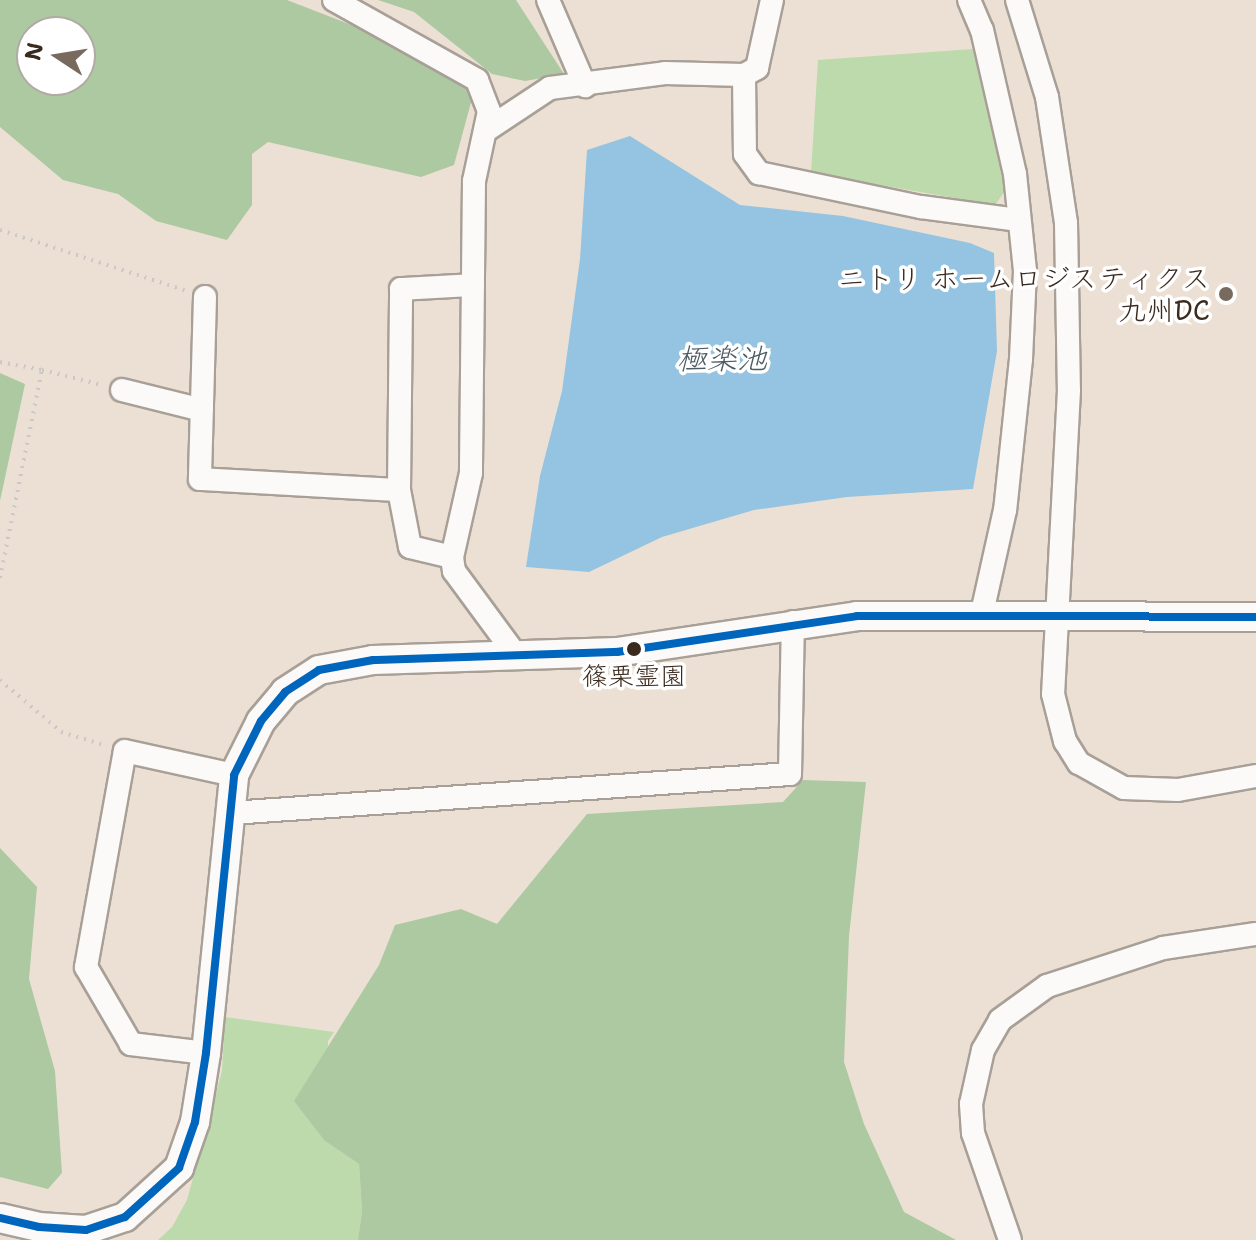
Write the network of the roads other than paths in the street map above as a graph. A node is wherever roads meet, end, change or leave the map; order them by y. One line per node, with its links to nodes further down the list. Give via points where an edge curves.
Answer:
1 (334, 0): 8 (street, via 477,80 489,111)
2 (548, 0): 7 (street)
3 (772, 0): 6 (street, via 757,68)
4 (969, 0): 9 (street, via 986,44 1015,174)
5 (1017, 0): 16 (street, via 1047,97 1066,223 1069,390)
6 (744, 75): 7 (street, via 665,73); 9 (street, via 745,154 759,173 921,207)
7 (585, 86): 8 (street, via 550,88)
8 (488, 129): 10 (street, via 474,181)
9 (1019, 220): 17 (street, via 1025,271 1021,359 1005,510)
10 (473, 285): 14 (street, via 401,289); 15 (street, via 471,473)
11 (205, 297): 13 (street)
12 (122, 390): 13 (street)
13 (202, 410): 14 (street, via 200,479)
14 (399, 490): 15 (street, via 410,547)
15 (452, 557): 20 (street, via 454,571)
16 (1056, 612): 17 (main road); 18 (main road); 22 (street, via 1053,694 1065,741 1079,763 1102,779 1150,792)
17 (982, 613): 19 (main road)
18 (1256, 617)
19 (793, 622): 20 (main road, via 617,652); 23 (street, via 790,774)
20 (516, 655): 21 (main road, via 373,660 319,670 285,692 261,721)
21 (234, 775): 23 (main road); 25 (street, via 125,751 86,967 131,1044)
22 (1256, 776)
23 (231, 813): 25 (main road)
24 (1256, 934): 27 (street, via 1163,948 1047,986 1000,1020 983,1050 971,1104 973,1133)
25 (206, 1053): 26 (main road, via 195,1122 179,1168 158,1191 125,1217 86,1230)
26 (0, 1218)
27 (1010, 1240)

